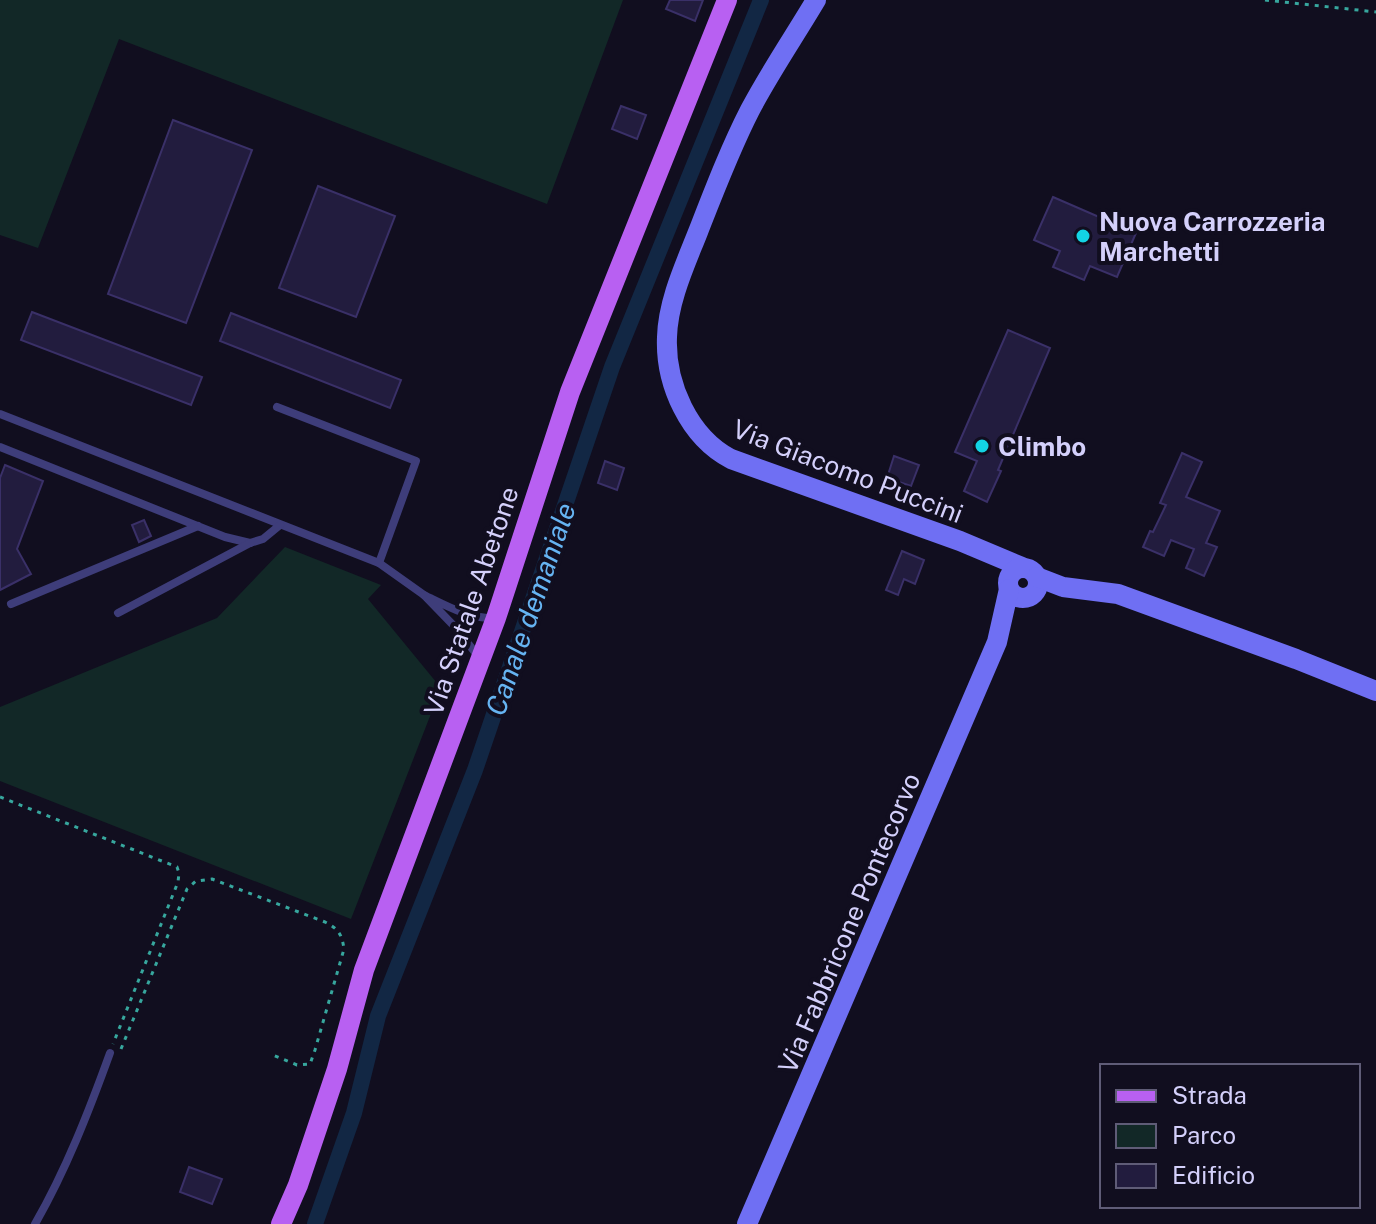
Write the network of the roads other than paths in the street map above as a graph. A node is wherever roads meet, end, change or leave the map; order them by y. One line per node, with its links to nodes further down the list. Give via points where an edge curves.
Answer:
1 (727, 0): 14 (main road, Via Statale Abetone, via 581,362)
2 (816, 0): 10 (street, Via Giacomo Puccini, via 750,109 686,262 667,328 671,376 690,420 724,456 960,541)
3 (277, 407): 9 (lane, via 416,461)
4 (0, 414): 6 (lane)
5 (0, 447): 7 (lane)
6 (280, 525): 8 (lane); 9 (lane)
7 (198, 526): 8 (lane); 12 (lane)
8 (250, 543): 13 (lane)
9 (379, 563): 11 (lane)
10 (1022, 586): 16 (street, Via Giacomo Puccini, via 1118,594); 20 (street, Via Fabbricone Pontecorvo)
11 (424, 595): 14 (lane, via 455,611); 15 (lane)
12 (11, 604)
13 (118, 613)
14 (496, 618): 15 (main road, Via Statale Abetone)
15 (481, 660): 19 (main road, Via Statale Abetone, via 367,960 337,1069)
16 (1376, 691)
17 (110, 1053): 18 (lane)
18 (35, 1224)
19 (281, 1224)
20 (747, 1224)

